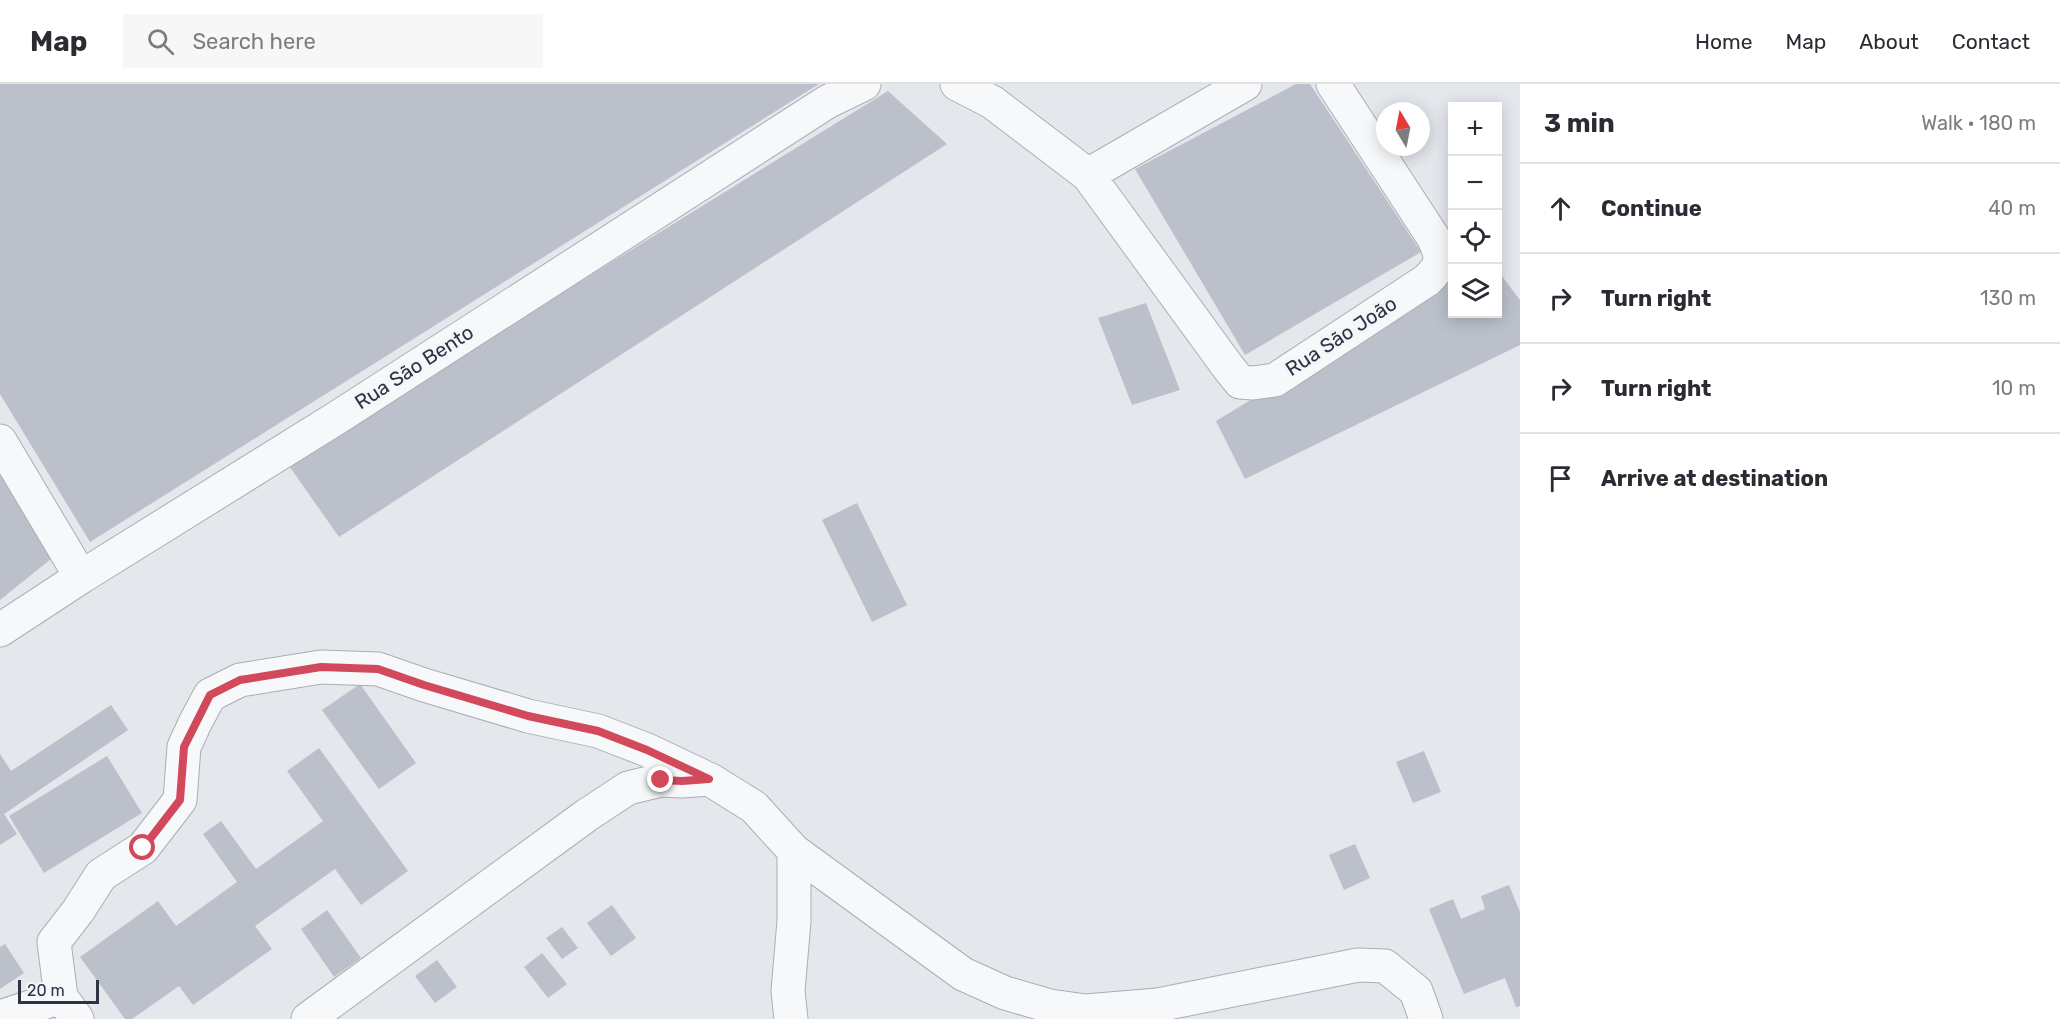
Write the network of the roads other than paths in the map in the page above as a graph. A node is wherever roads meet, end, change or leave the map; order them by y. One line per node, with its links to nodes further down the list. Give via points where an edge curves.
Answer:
1 (864, 84): 7 (street, Rua São Bento, via 827,102 335,419)
2 (957, 84): 5 (street, Rua São João, via 992,102)
3 (1245, 84): 5 (street)
4 (1333, 84): 5 (street, Rua São João, via 1433,237 1441,254 1439,268 1427,280 1275,380 1240,382)
5 (1088, 176)
6 (0, 441): 7 (street)
7 (81, 577): 8 (street, Rua São Bento)
8 (0, 630)
9 (709, 779): 10 (street, via 754,807); 11 (street, via 598,731 528,716 378,669 321,667 240,680 210,695 195,723 184,747 180,800 143,848 101,875 54,942); 13 (street, via 661,780 628,788)
10 (794, 851): 14 (street, via 788,991); 15 (street, via 963,974 1005,993 1050,1006 1086,1011 1158,1005 1367,965 1385,966 1416,991)
11 (69, 1008): 12 (street)
12 (0, 1017)
13 (308, 1019)
14 (791, 1019)
15 (1425, 1019)

